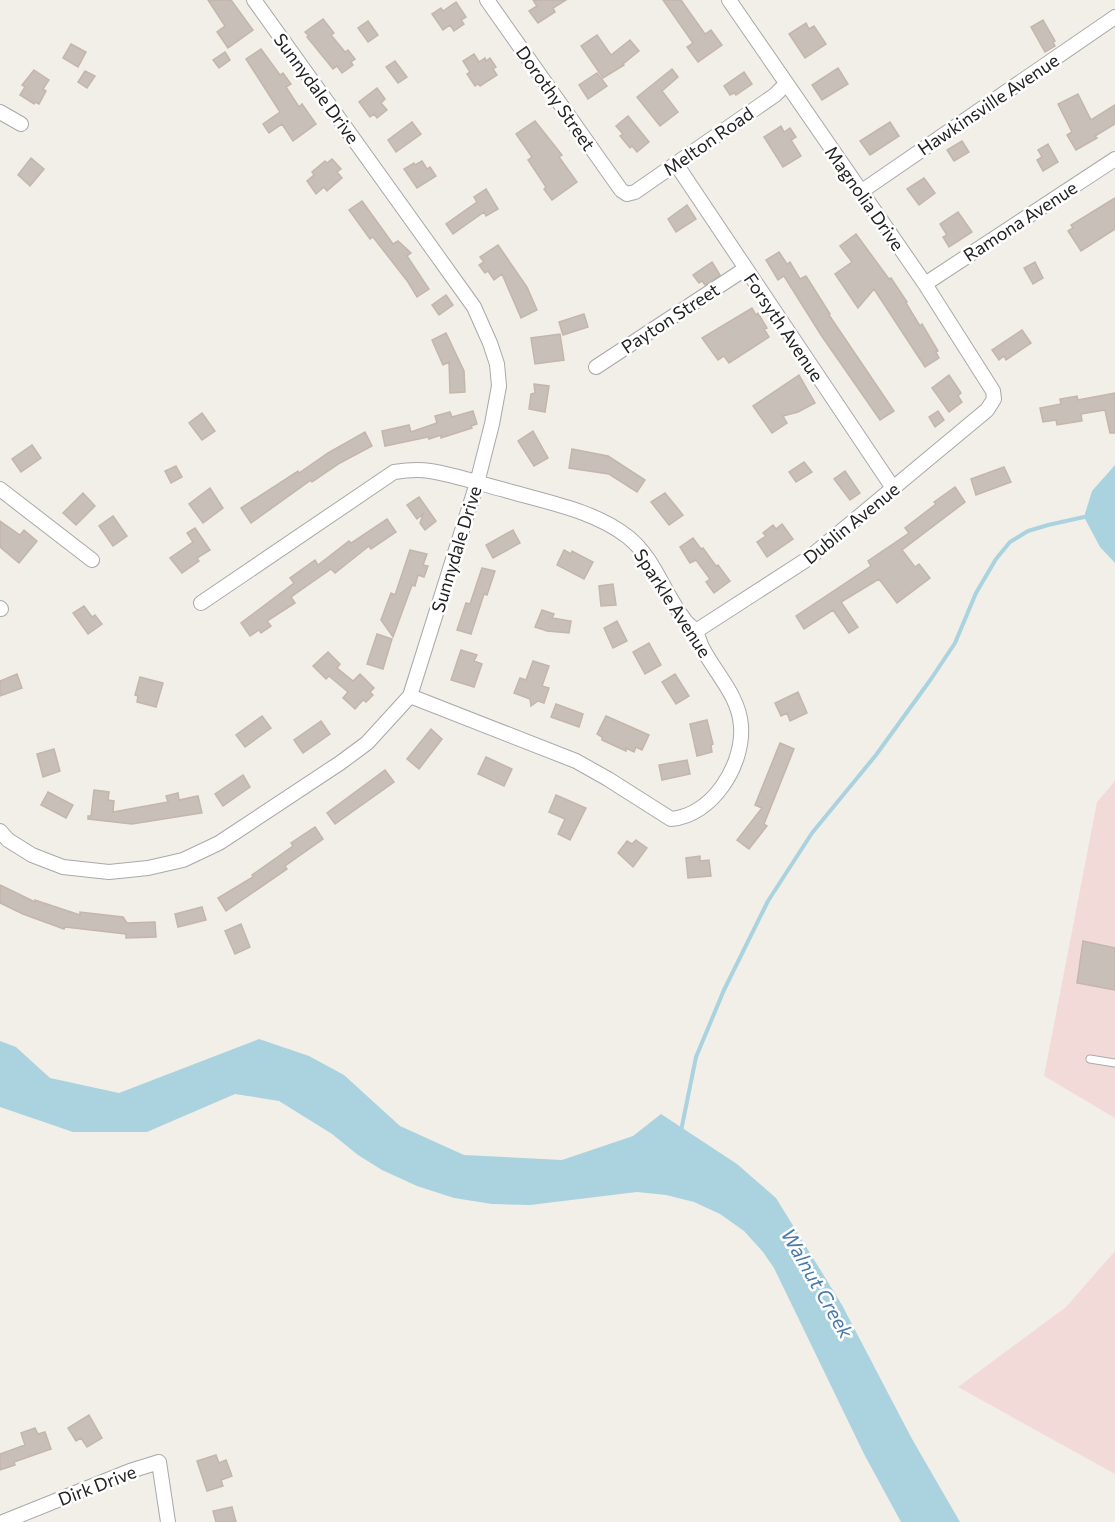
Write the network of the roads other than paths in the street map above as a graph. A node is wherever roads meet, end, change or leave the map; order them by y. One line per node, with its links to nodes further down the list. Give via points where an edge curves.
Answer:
1 (254, 0): 16 (street, Sunnydale Drive, via 474,307 483,325 499,386)
2 (487, 0): 11 (street, Dorothy Street)
3 (729, 0): 5 (street, Magnolia Drive)
4 (1115, 17): 10 (street, Hawkinsville Avenue)
5 (786, 84): 9 (street, Melton Road); 10 (street, Magnolia Drive)
6 (0, 112): 7 (street)
7 (21, 124)
8 (1115, 159): 13 (street, Ramona Avenue)
9 (676, 164): 11 (street, Melton Road); 12 (street, Forsyth Avenue)
10 (862, 192): 13 (street, Magnolia Drive)
11 (627, 194)
12 (745, 269): 14 (street, Payton Street); 17 (street, Forsyth Avenue)
13 (925, 284): 15 (street, Magnolia Drive, via 993,391)
14 (596, 367)
15 (994, 399): 17 (street, Dublin Avenue, via 987,410)
16 (477, 483): 20 (street, Sparkle Avenue, via 430,471 394,472); 21 (street, Sparkle Avenue, via 578,511 626,536 646,554 684,619); 22 (street, Sunnydale Drive)
17 (893, 488): 21 (street, Dublin Avenue, via 809,558)
18 (0, 489): 19 (street)
19 (92, 560)
20 (201, 603)
21 (696, 631): 22 (street, Sparkle Avenue, via 702,649 735,703 741,725 739,749 726,782 715,796 682,818 671,819 576,761)
22 (410, 696): 23 (street, Sunnydale Drive, via 367,743 340,764 219,843 183,860 109,872 63,867 33,855)
23 (0, 831)
24 (1090, 1059): 25 (lane)
25 (1115, 1063)
26 (3, 1522): 27 (street, Dirk Drive, via 159,1462)
27 (168, 1522)

